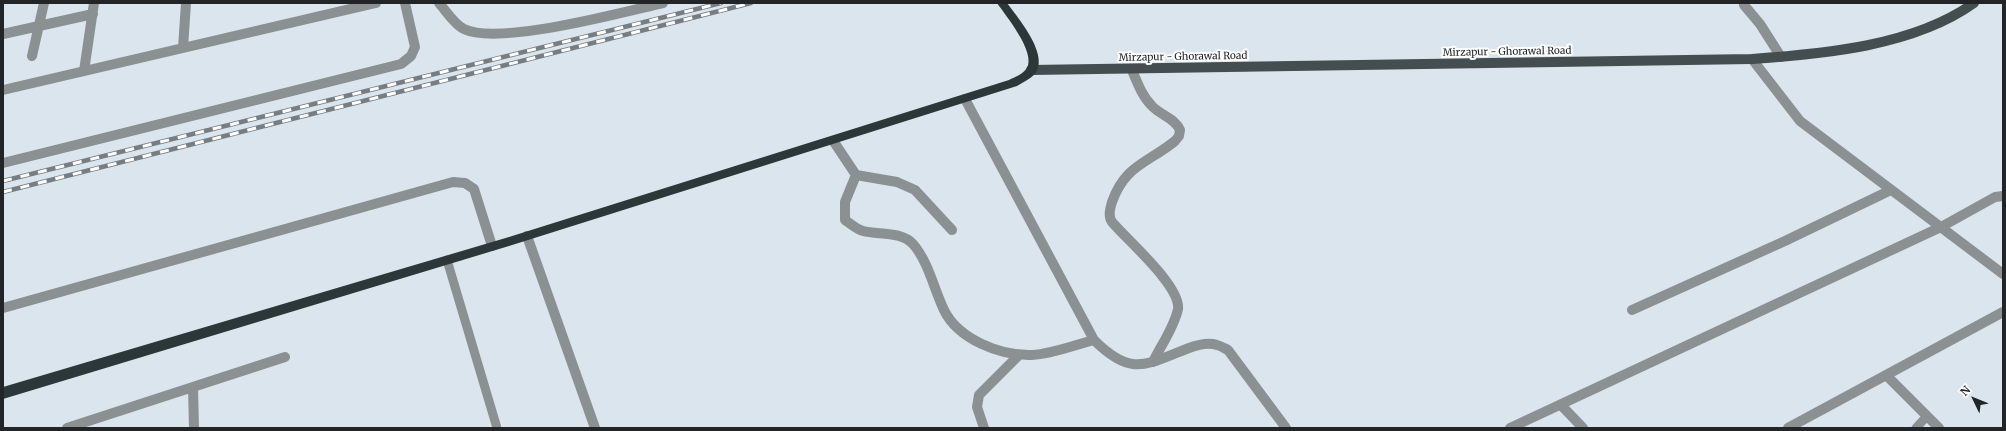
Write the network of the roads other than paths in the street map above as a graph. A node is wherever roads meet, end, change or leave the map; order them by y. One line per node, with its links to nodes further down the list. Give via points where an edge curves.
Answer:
1 (44, 3): 14 (street)
2 (94, 3): 12 (street)
3 (186, 3): 16 (street)
4 (376, 3): 16 (street)
5 (404, 3): 26 (street, via 415,47 411,56 401,64)
6 (439, 3): 13 (street, via 463,29 477,34 543,29)
7 (620, 3): 13 (street)
8 (663, 3): 13 (street)
9 (1002, 3): 20 (highway, via 1032,50 1035,60)
10 (1745, 3): 18 (street)
11 (1974, 3): 18 (main road, Mirzapur - Ghorawal Road, via 1941,21 1908,34 1836,51)
12 (93, 14): 14 (street); 22 (street)
13 (622, 14)
14 (39, 26): 15 (street); 17 (street)
15 (3, 34)
16 (183, 48): 22 (street)
17 (32, 56)
18 (1781, 57): 19 (main road, Mirzapur - Ghorawal Road)
19 (1752, 59): 21 (main road, Mirzapur - Ghorawal Road); 28 (street, via 1800,120)
20 (1032, 70): 21 (main road, Mirzapur - Ghorawal Road); 24 (highway, via 1013,84)
21 (1132, 70): 42 (street, via 1149,103 1180,130 1180,137 1175,143 1138,165 1125,176 1109,211 1116,227 1167,281 1178,302 1176,313)
22 (84, 71): 23 (street)
23 (3, 90)
24 (965, 99): 25 (highway); 39 (street)
25 (834, 142): 27 (street); 32 (highway)
26 (3, 163)
27 (856, 175): 31 (street, via 897,182 915,190); 40 (street, via 844,202 845,220 852,227 865,233 904,237 912,243 953,324 972,339)
28 (1891, 190): 30 (street); 37 (street, via 1785,242)
29 (2003, 196): 30 (street, via 1995,197)
30 (1940, 227): 35 (street); 46 (street)
31 (952, 230)
32 (527, 236): 33 (highway); 51 (street)
33 (492, 246): 34 (highway); 36 (street, via 474,189 469,183 460,181)
34 (447, 260): 45 (highway); 50 (lane)
35 (2003, 274)
36 (3, 308)
37 (1632, 310)
38 (2003, 312): 43 (street)
39 (1094, 340): 40 (street, via 1043,353); 42 (street, via 1115,358 1129,364)
40 (1019, 355): 52 (street, via 978,395 977,407)
41 (285, 357): 44 (street)
42 (1153, 362): 53 (street, via 1203,343 1216,344 1228,350)
43 (1887, 376): 47 (street); 56 (street)
44 (193, 387): 48 (street); 49 (street)
45 (3, 393)
46 (1561, 405): 54 (street); 55 (street)
47 (1927, 416): 57 (lane); 58 (street)
48 (67, 428)
49 (194, 428)
50 (497, 428)
51 (595, 428)
52 (984, 428)
53 (1286, 428)
54 (1510, 428)
55 (1583, 428)
56 (1788, 428)
57 (1916, 428)
58 (1939, 428)

